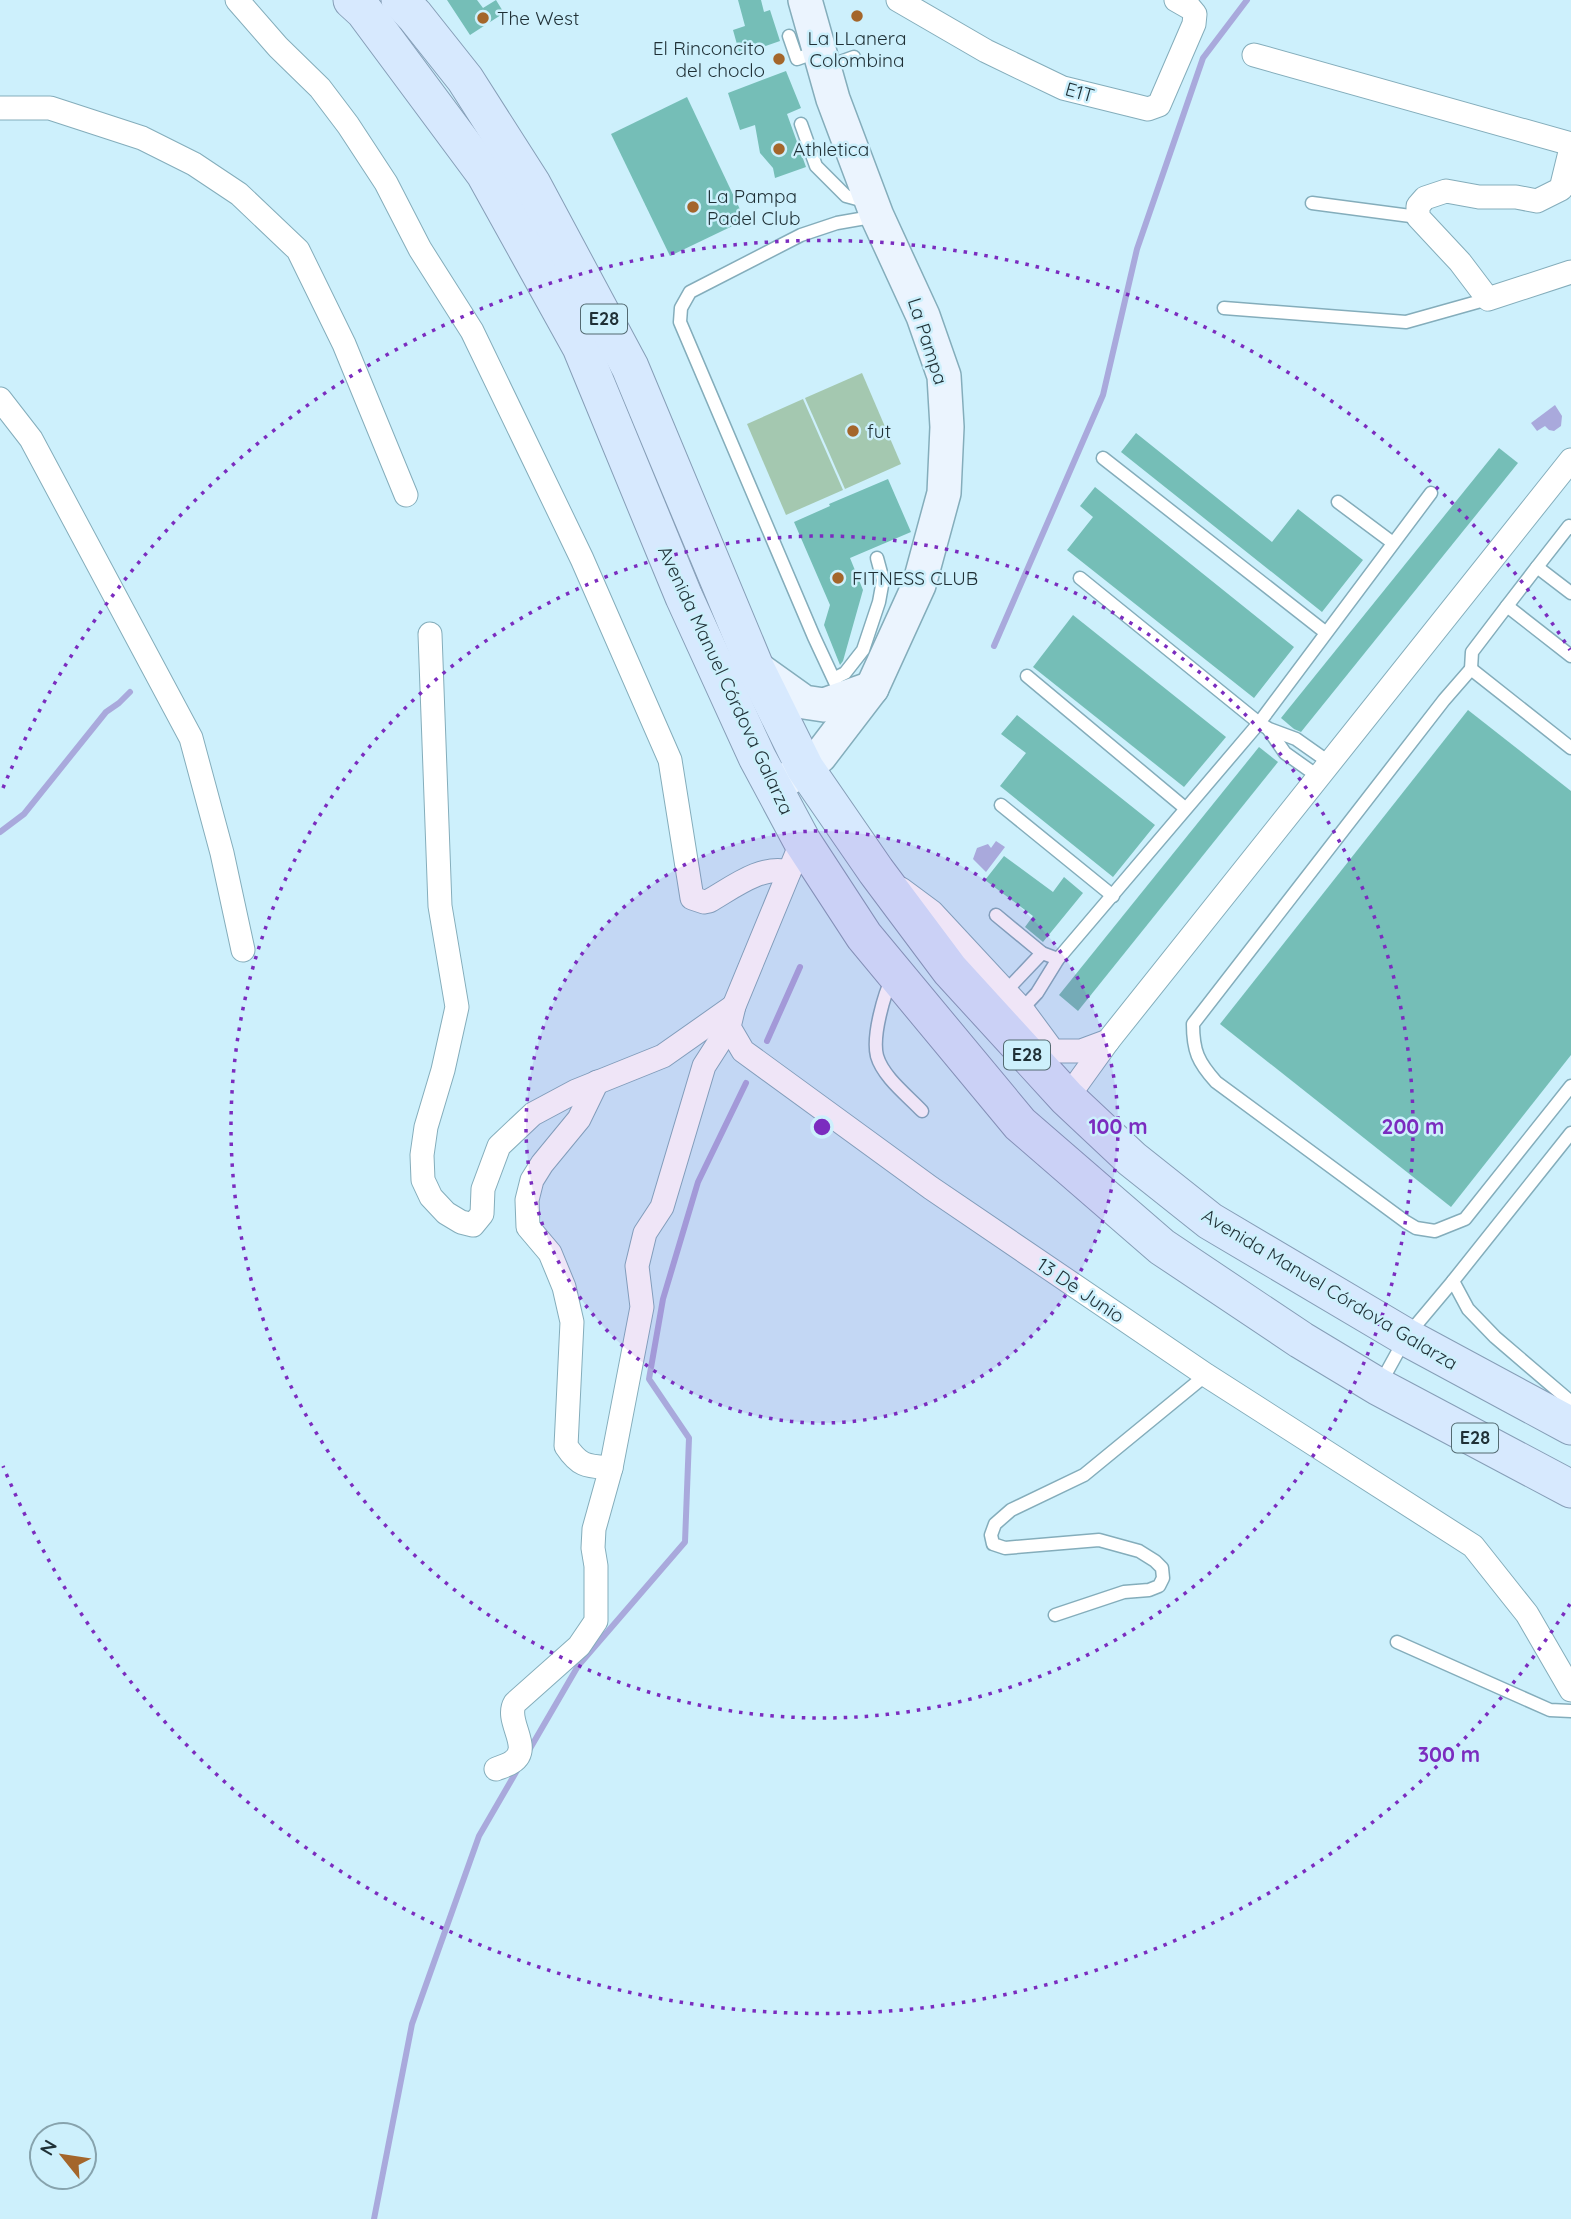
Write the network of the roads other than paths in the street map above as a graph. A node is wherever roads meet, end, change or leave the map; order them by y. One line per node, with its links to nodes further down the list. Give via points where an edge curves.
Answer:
1 (237, 0): 50 (street, via 320,88 348,125 472,331 582,559 670,760 692,898 709,901 769,870 780,869)
2 (352, 0): 28 (main road, Avenida Manuel Córdova Galarza / E28, via 485,174 581,347)
3 (805, 0): 9 (street, La Pampa)
4 (898, 0): 5 (street, E1T, via 986,51 1063,88 1147,109 1158,105 1194,24 1195,14)
5 (1177, 0)
6 (413, 8): 26 (main road, Avenida Manuel Córdova Galarza / E28, via 532,184 630,367)
7 (789, 36): 9 (lane, via 797,59)
8 (1254, 54): 12 (street)
9 (833, 59): 14 (street, La Pampa, via 833,99)
10 (0, 108): 23 (street, via 50,108 142,138 239,194 298,250 344,344)
11 (800, 124): 14 (lane, via 816,166 846,195)
12 (1571, 146): 15 (street, via 1561,189 1537,201 1446,191 1425,198 1418,205)
13 (1312, 203): 15 (lane)
14 (875, 209): 34 (street, La Pampa, via 923,316 944,376 947,427 944,493 919,584); 41 (lane, via 802,235 690,292 680,322 814,637)
15 (1418, 217): 17 (street)
16 (1571, 272): 17 (street)
17 (1488, 299): 18 (lane, via 1406,322)
18 (1224, 308)
19 (0, 399): 54 (street, via 32,439 191,738)
20 (1103, 458): 35 (lane)
21 (1571, 460): 46 (street)
22 (1431, 493): 27 (lane)
23 (406, 495)
24 (1338, 502): 27 (lane)
25 (1570, 526): 30 (lane)
26 (699, 531): 28 (main road); 38 (main road, Avenida Manuel Córdova Galarza / E28)
27 (1393, 543): 35 (lane)
28 (664, 547): 47 (main road, Avenida Manuel Córdova Galarza / E28)
29 (877, 558): 34 (lane)
30 (1537, 567): 32 (lane); 33 (lane)
31 (1080, 578): 42 (lane)
32 (1571, 593)
33 (1507, 606): 37 (lane); 39 (lane, via 1472,652)
34 (890, 614): 41 (street, La Pampa)
35 (1325, 632): 42 (lane)
36 (430, 634): 63 (street, via 440,906 457,1007 422,1156 423,1180 431,1197 446,1213 473,1225 482,1214 483,1189 499,1146 533,1114)
37 (1571, 656)
38 (755, 667): 41 (street, via 804,702 824,705); 45 (main road, Avenida Manuel Córdova Galarza / E28)
39 (1471, 669): 44 (lane); 64 (lane, via 1194,1024 1193,1044 1216,1082 1406,1222 1435,1231 1465,1219)
40 (1027, 676): 49 (lane)
41 (850, 688): 45 (street, La Pampa, via 820,756)
42 (1264, 726): 46 (lane, via 1285,753); 49 (lane)
43 (1571, 731): 44 (lane)
44 (1567, 745)
45 (805, 768): 47 (street, La Pampa); 51 (main road, Avenida Manuel Córdova Galarza / E28)
46 (1324, 770): 61 (street)
47 (773, 788): 50 (main road, Avenida Manuel Córdova Galarza / E28)
48 (1001, 805): 52 (lane)
49 (1185, 808): 52 (lane)
50 (795, 856): 57 (main road, Avenida Manuel Córdova Galarza / E28); 60 (street)
51 (876, 871): 58 (street, via 932,912); 65 (main road, Avenida Manuel Córdova Galarza / E28, via 950,970)
52 (1113, 895): 56 (lane)
53 (996, 915): 55 (lane)
54 (243, 950)
55 (1042, 953): 56 (lane); 58 (lane)
56 (1058, 959): 59 (lane)
57 (895, 973): 66 (lane, via 877,1028 877,1056 886,1073); 71 (main road, Avenida Manuel Córdova Galarza / E28, via 1020,1124 1162,1247)
58 (1006, 991): 59 (street)
59 (1022, 1009): 62 (street)
60 (731, 1017): 63 (street, via 663,1056); 70 (street, 13 De Junio, via 743,1051 931,1188); 74 (street, via 704,1066 662,1207 646,1233 637,1266 642,1307)
61 (1108, 1041): 62 (street, via 1081,1051); 65 (street)
62 (1053, 1051): 65 (street)
63 (597, 1082): 74 (street, via 579,1119 532,1180 527,1200 528,1227 550,1253 572,1322 566,1446 575,1460 587,1466)
64 (1571, 1086)
65 (1069, 1094): 69 (main road, Avenida Manuel Córdova Galarza / E28, via 1132,1159 1210,1221)
66 (922, 1111)
67 (1571, 1133): 68 (lane)
68 (1453, 1281): 69 (lane); 72 (lane, via 1468,1309 1495,1337)
69 (1406, 1337): 71 (lane); 73 (main road, Avenida Manuel Córdova Galarza / E28)
70 (1206, 1375): 76 (lane, via 1084,1475 1010,1510 995,1524 993,1544 1005,1548 1099,1540 1139,1551 1162,1568 1159,1586 1124,1592); 78 (street, 13 De Junio, via 1473,1546 1527,1614)
71 (1379, 1387): 75 (main road, Avenida Manuel Córdova Galarza / E28)
72 (1571, 1402)
73 (1571, 1426)
74 (611, 1468): 80 (street, via 593,1529 596,1621 579,1646 515,1703 511,1716 521,1749 514,1761)
75 (1571, 1489)
76 (1055, 1615)
77 (1397, 1642): 79 (lane, via 1550,1710)
78 (1571, 1690)
79 (1571, 1711)
80 (496, 1769)

